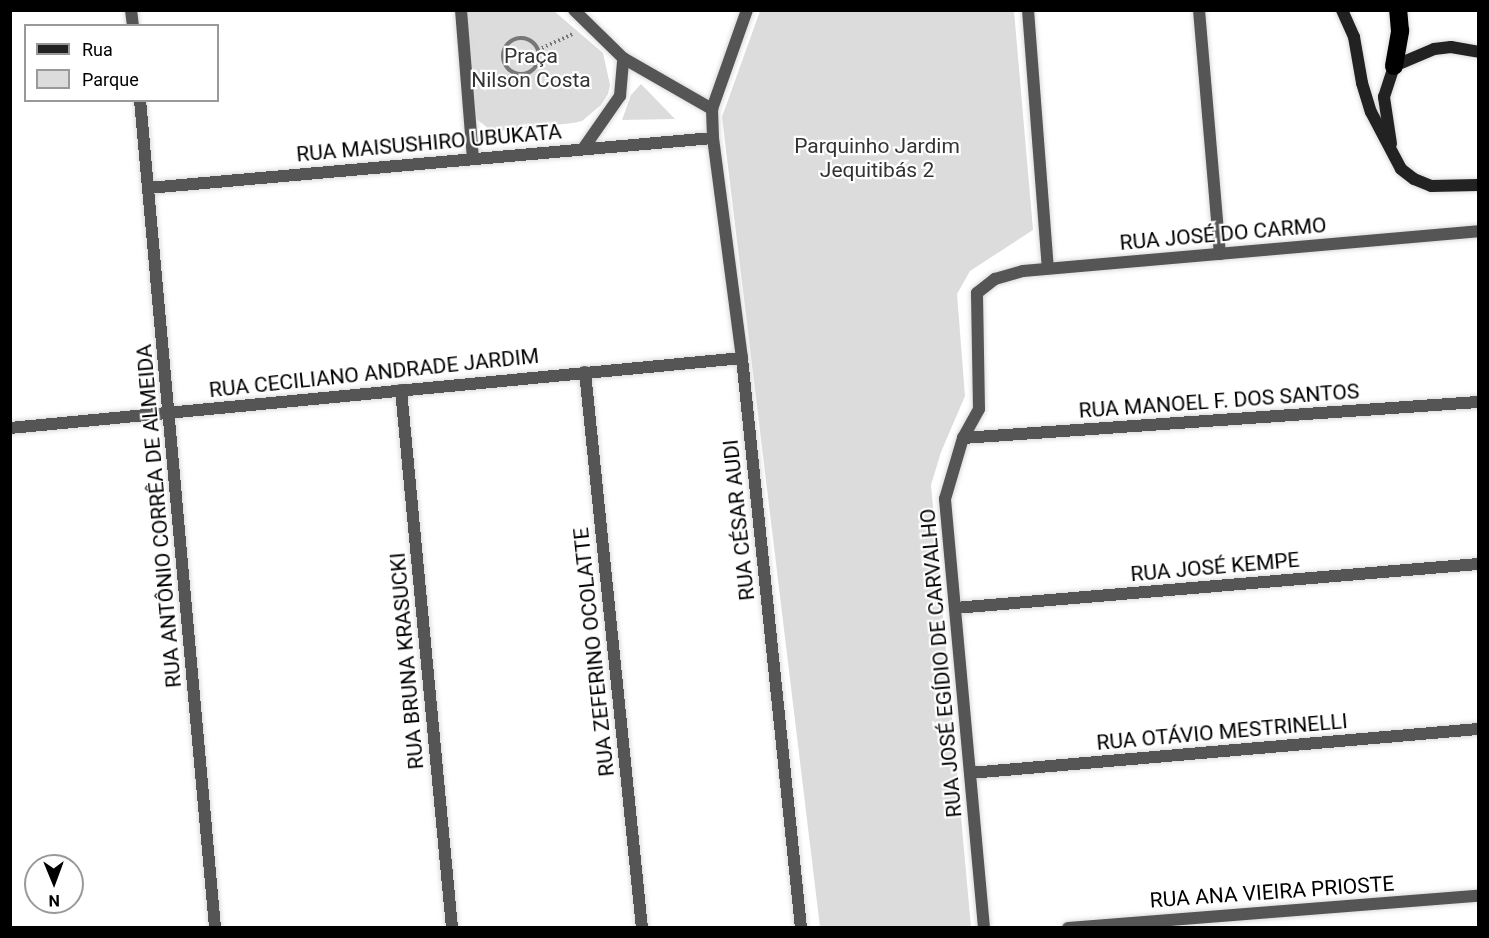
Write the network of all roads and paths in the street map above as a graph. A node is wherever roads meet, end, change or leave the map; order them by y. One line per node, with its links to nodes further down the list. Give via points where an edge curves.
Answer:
1 (461, 10): 18 (street)
2 (574, 10): 8 (street)
3 (747, 10): 14 (street)
4 (1028, 10): 23 (street)
5 (1199, 10): 22 (street)
6 (1342, 10): 17 (main road, via 1354,37 1371,112)
7 (1398, 10): 12 (highway, via 1400,31)
8 (589, 25): 9 (path); 11 (street)
9 (538, 50): 9 (path, via 537,64 526,73 512,71 503,61 505,48 515,39 529,40)
10 (1479, 52): 12 (main road, via 1451,47 1434,49)
11 (623, 58): 14 (street); 16 (street, via 620,96)
12 (1394, 66): 17 (main road, via 1386,87 1384,109)
13 (140, 102): 20 (street, RUA ANTÔNIO CORRÊA DE ALMEIDA)
14 (712, 109): 15 (street, RUA CÉSAR AUDI)
15 (713, 138): 16 (street, RUA MAISUSHIRO UBUKATA); 25 (street, RUA CÉSAR AUDI)
16 (583, 149): 18 (street, RUA MAISUSHIRO UBUKATA)
17 (1393, 154): 19 (main road, via 1401,169 1431,186)
18 (473, 159): 20 (street, RUA MAISUSHIRO UBUKATA)
19 (1479, 185)
20 (148, 188): 29 (street, RUA ANTÔNIO CORRÊA DE ALMEIDA)
21 (1479, 231): 22 (street, RUA JOSÉ DO CARMO)
22 (1220, 254): 23 (street, RUA JOSÉ DO CARMO)
23 (1048, 268): 24 (street, RUA JOSÉ DO CARMO, via 995,279)
24 (977, 293): 31 (street, RUA JOSÉ EGÍDIO DE CARVALHO, via 979,409)
25 (742, 358): 26 (street, RUA CECILIANO ANDRADE JARDIM); 40 (street, RUA CÉSAR AUDI)
26 (585, 372): 27 (street, RUA CECILIANO ANDRADE JARDIM); 39 (street, RUA ZEFERINO OCOLATTE)
27 (401, 390): 29 (street, RUA CECILIANO ANDRADE JARDIM); 38 (street, RUA BRUNA KRASUCKI)
28 (1479, 402): 31 (street, RUA MANOEL F. DOS SANTOS)
29 (170, 412): 30 (street, RUA CECILIANO ANDRADE JARDIM); 37 (street, RUA ANTÔNIO CORRÊA DE ALMEIDA)
30 (10, 428)
31 (963, 438): 33 (street, RUA JOSÉ EGÍDIO DE CARVALHO, via 945,500)
32 (1479, 564): 33 (street, RUA JOSÉ KEMPE)
33 (955, 608): 35 (street, RUA JOSÉ EGÍDIO DE CARVALHO)
34 (1479, 729): 35 (street, RUA OTÁVIO MESTRINELLI)
35 (970, 773): 41 (street, RUA JOSÉ EGÍDIO DE CARVALHO)
36 (1479, 896): 42 (street, RUA ANA VIEIRA PRIOSTE)
37 (215, 927)
38 (452, 927)
39 (642, 927)
40 (801, 927)
41 (984, 927)
42 (1068, 927)

